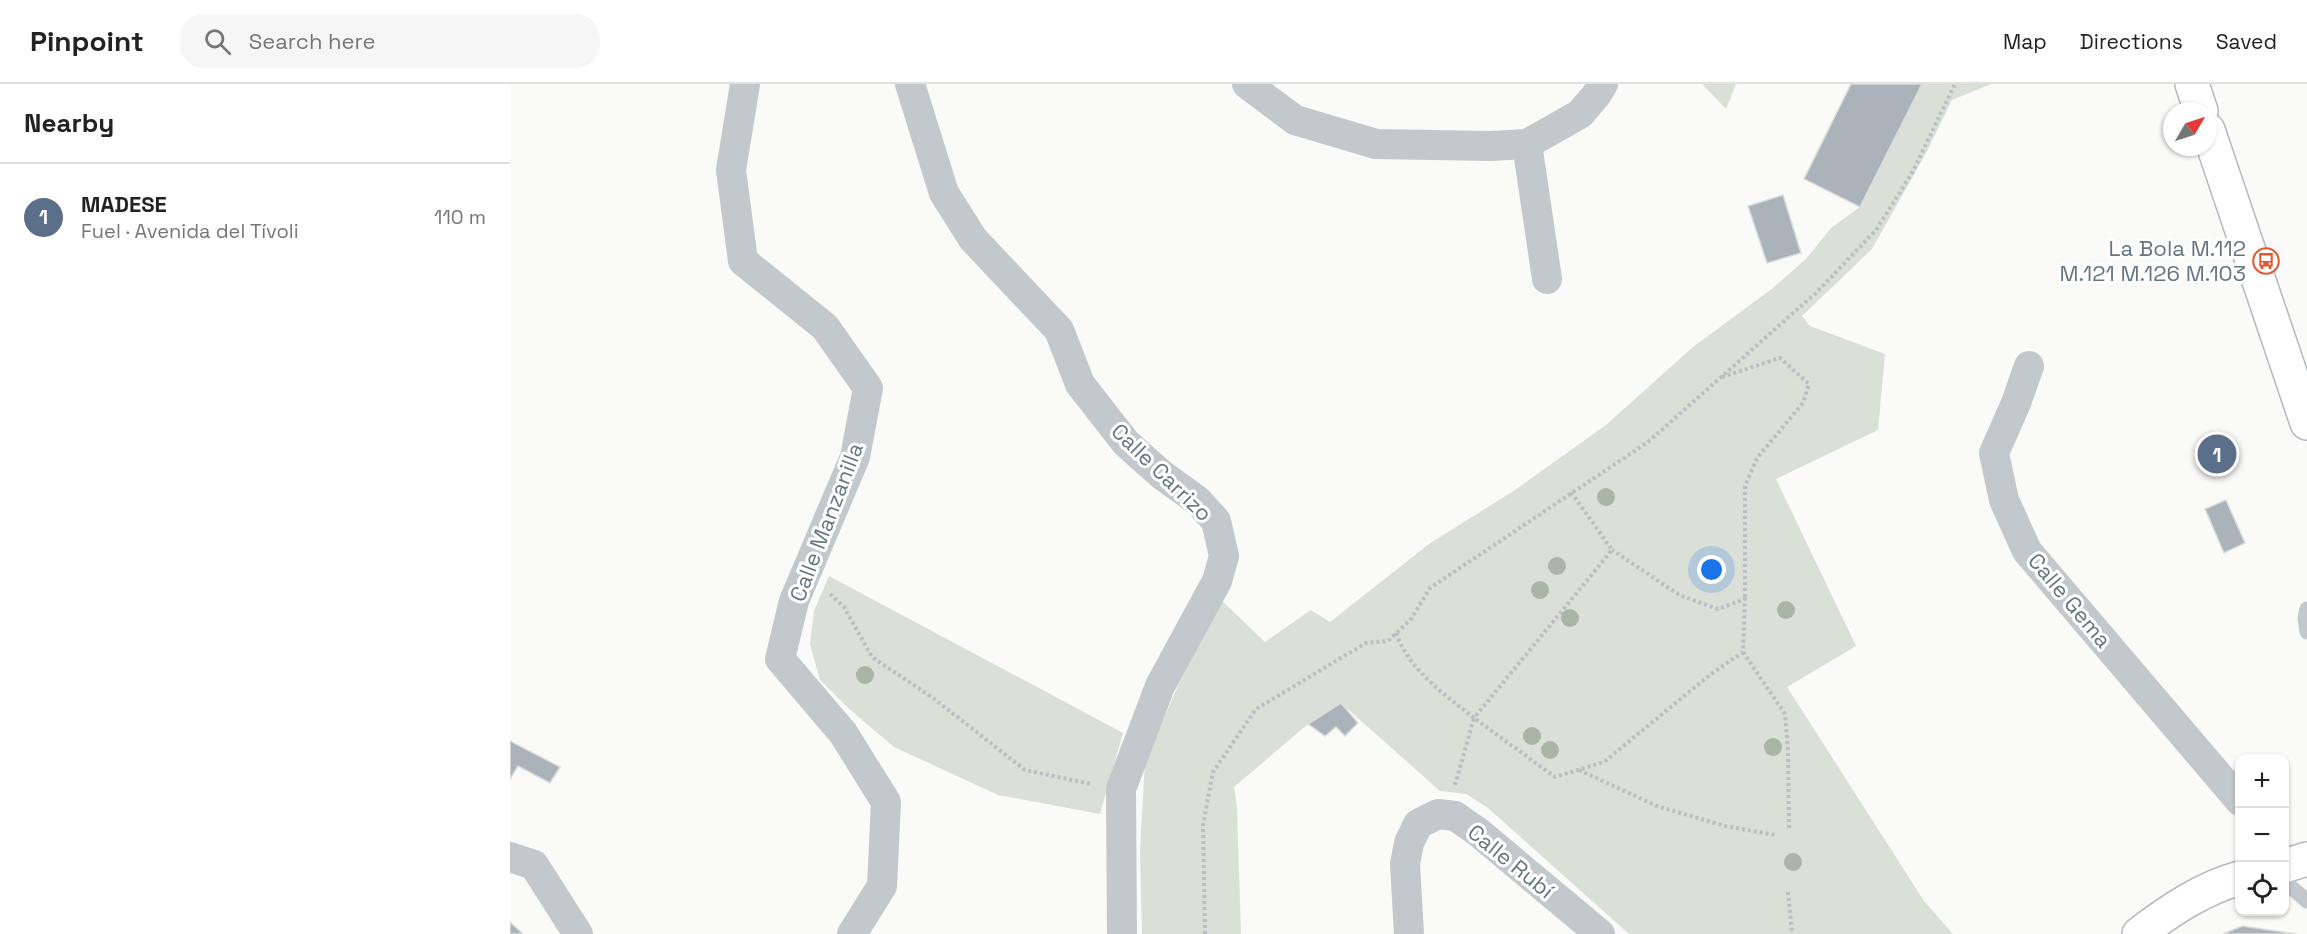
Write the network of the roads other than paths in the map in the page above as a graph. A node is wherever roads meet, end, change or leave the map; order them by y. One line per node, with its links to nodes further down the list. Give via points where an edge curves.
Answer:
1 (746, 84): 20 (street, Calle Manzanilla, via 731,170 743,261 825,327 868,388 855,457 794,601 780,659 843,733 886,802 882,886)
2 (910, 84): 21 (street, Calle Carrizo, via 944,193 972,239 1059,330 1080,384 1126,443 1162,476 1198,501 1216,521 1224,556 1217,581 1160,686 1121,789)
3 (1247, 84): 7 (street, via 1295,120 1376,144)
4 (1603, 84): 7 (street, via 1580,114)
5 (2192, 84): 6 (main road)
6 (2199, 102)
7 (1527, 144): 9 (street)
8 (2217, 156): 11 (main road)
9 (1547, 279)
10 (2029, 366): 14 (street, Calle Gema, via 1994,453 2004,500 2027,551)
11 (2307, 423)
12 (2307, 609): 13 (lane)
13 (2307, 632)
14 (2235, 795)
15 (510, 857): 19 (street, via 534,866)
16 (2291, 865): 18 (lane)
17 (2235, 879): 24 (main road, via 2169,911)
18 (2307, 901)
19 (578, 934)
20 (852, 934)
21 (1122, 934)
22 (1409, 934): 23 (street, Calle Rubí, via 1405,864 1409,843 1418,824 1438,814 1455,816 1478,832)
23 (1600, 934)
24 (2139, 934)

